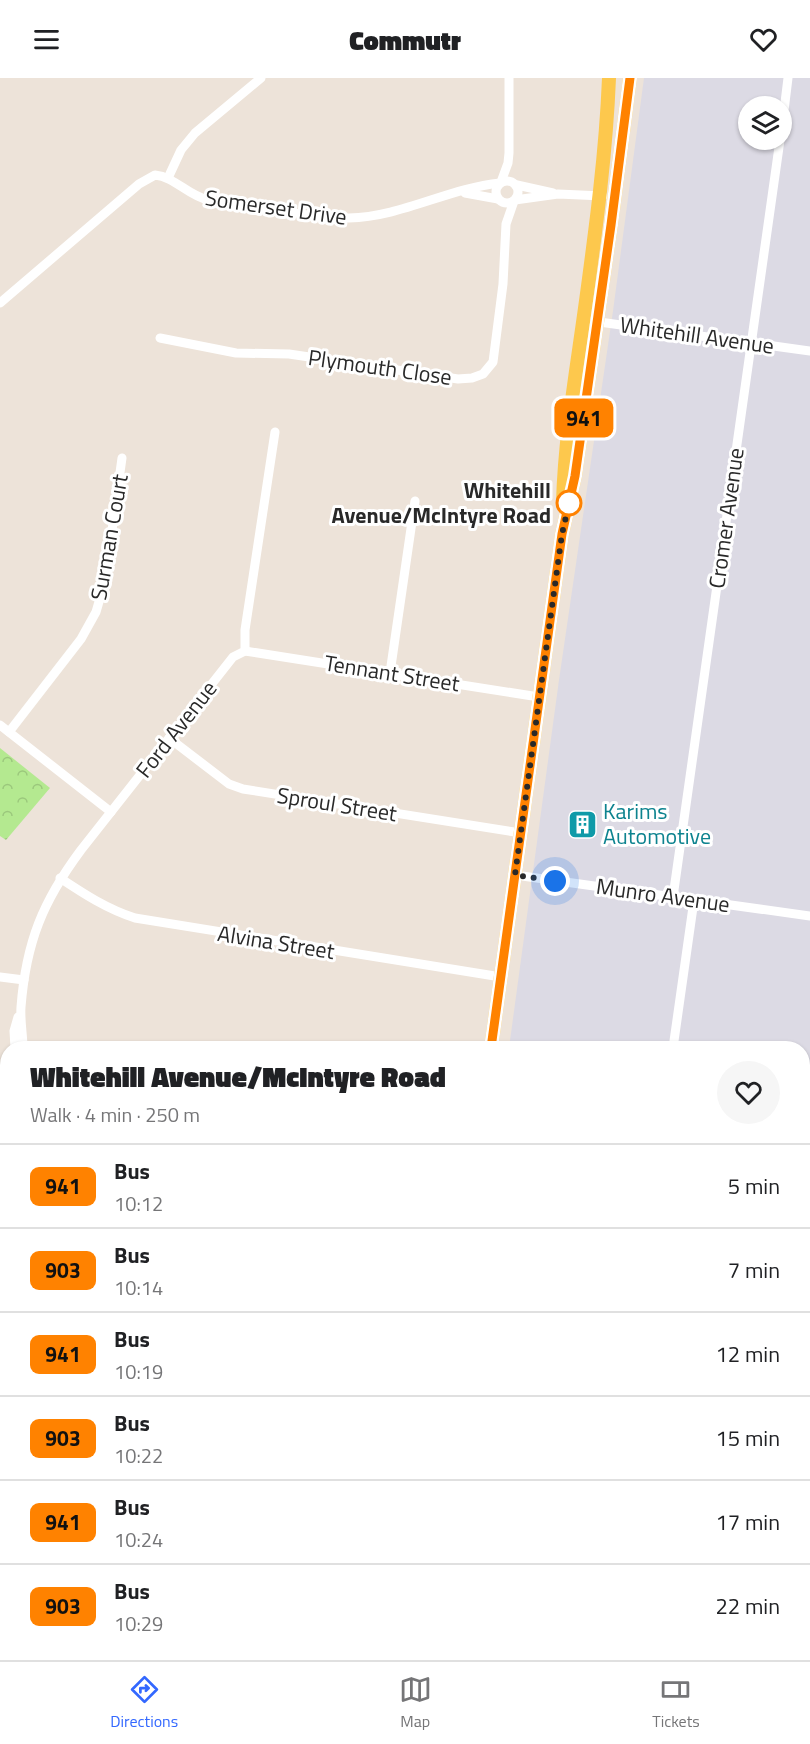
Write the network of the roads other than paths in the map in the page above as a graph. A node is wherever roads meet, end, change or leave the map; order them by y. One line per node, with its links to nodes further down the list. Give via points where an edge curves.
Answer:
1 (261, 78): 9 (street, via 195,133 181,150)
2 (509, 78): 8 (street)
3 (609, 78): 14 (main road)
4 (630, 78): 15 (main road)
5 (788, 78): 6 (street)
6 (786, 96)
7 (779, 150): 23 (street, Cromer Avenue)
8 (508, 163): 10 (street); 11 (street)
9 (168, 178): 12 (street, Somerset Drive, via 187,192 208,200 334,218 377,215); 19 (street, via 155,175 139,184)
10 (501, 182): 11 (street, via 510,180); 12 (street, Somerset Drive); 16 (street, via 496,192)
11 (516, 184): 13 (street); 17 (street, via 518,195)
12 (456, 193): 16 (street, Somerset Drive)
13 (558, 194): 14 (street); 17 (street)
14 (600, 195): 15 (street); 20 (main road)
15 (615, 197): 21 (main road)
16 (499, 199): 17 (street, via 506,203); 18 (street, Plymouth Close)
17 (514, 201): 18 (street, Plymouth Close)
18 (506, 224): 22 (street, Plymouth Close, via 493,362 483,374 472,378 280,353 236,353)
19 (0, 303)
20 (583, 320): 21 (street, Whitehill Avenue); 28 (main road, via 573,383)
21 (597, 322): 23 (street, Whitehill Avenue); 28 (main road, via 575,476)
22 (160, 338)
23 (751, 343): 24 (street, Whitehill Avenue); 39 (street, Cromer Avenue)
24 (810, 351)
25 (275, 432): 29 (street)
26 (123, 458): 33 (street, Surman Court, via 105,581 96,612 81,639)
27 (415, 501): 30 (street)
28 (562, 534): 31 (main road)
29 (245, 651): 30 (street, Tennant Street); 34 (street, Ford Avenue, via 233,657)
30 (390, 673): 31 (street, Tennant Street)
31 (539, 697): 36 (main road)
32 (0, 725): 33 (street)
33 (9, 732): 35 (street)
34 (169, 738): 35 (street, Ford Avenue); 36 (street, Sproul Street, via 230,784 243,789)
35 (111, 812): 38 (street, Ford Avenue)
36 (520, 833): 37 (main road)
37 (515, 875): 39 (street, Munro Avenue); 43 (main road)
38 (60, 878): 43 (street, Alvina Street, via 93,900 135,918); 44 (street, Ford Avenue, via 34,932)
39 (673, 897): 40 (street, Munro Avenue)
40 (694, 900): 41 (street, Munro Avenue); 47 (street)
41 (810, 916)
42 (0, 977): 44 (street)
43 (501, 977): 46 (main road)
44 (24, 980): 45 (street, Ford Avenue, via 14,1030)
45 (17, 1041)
46 (492, 1041)
47 (674, 1041)

